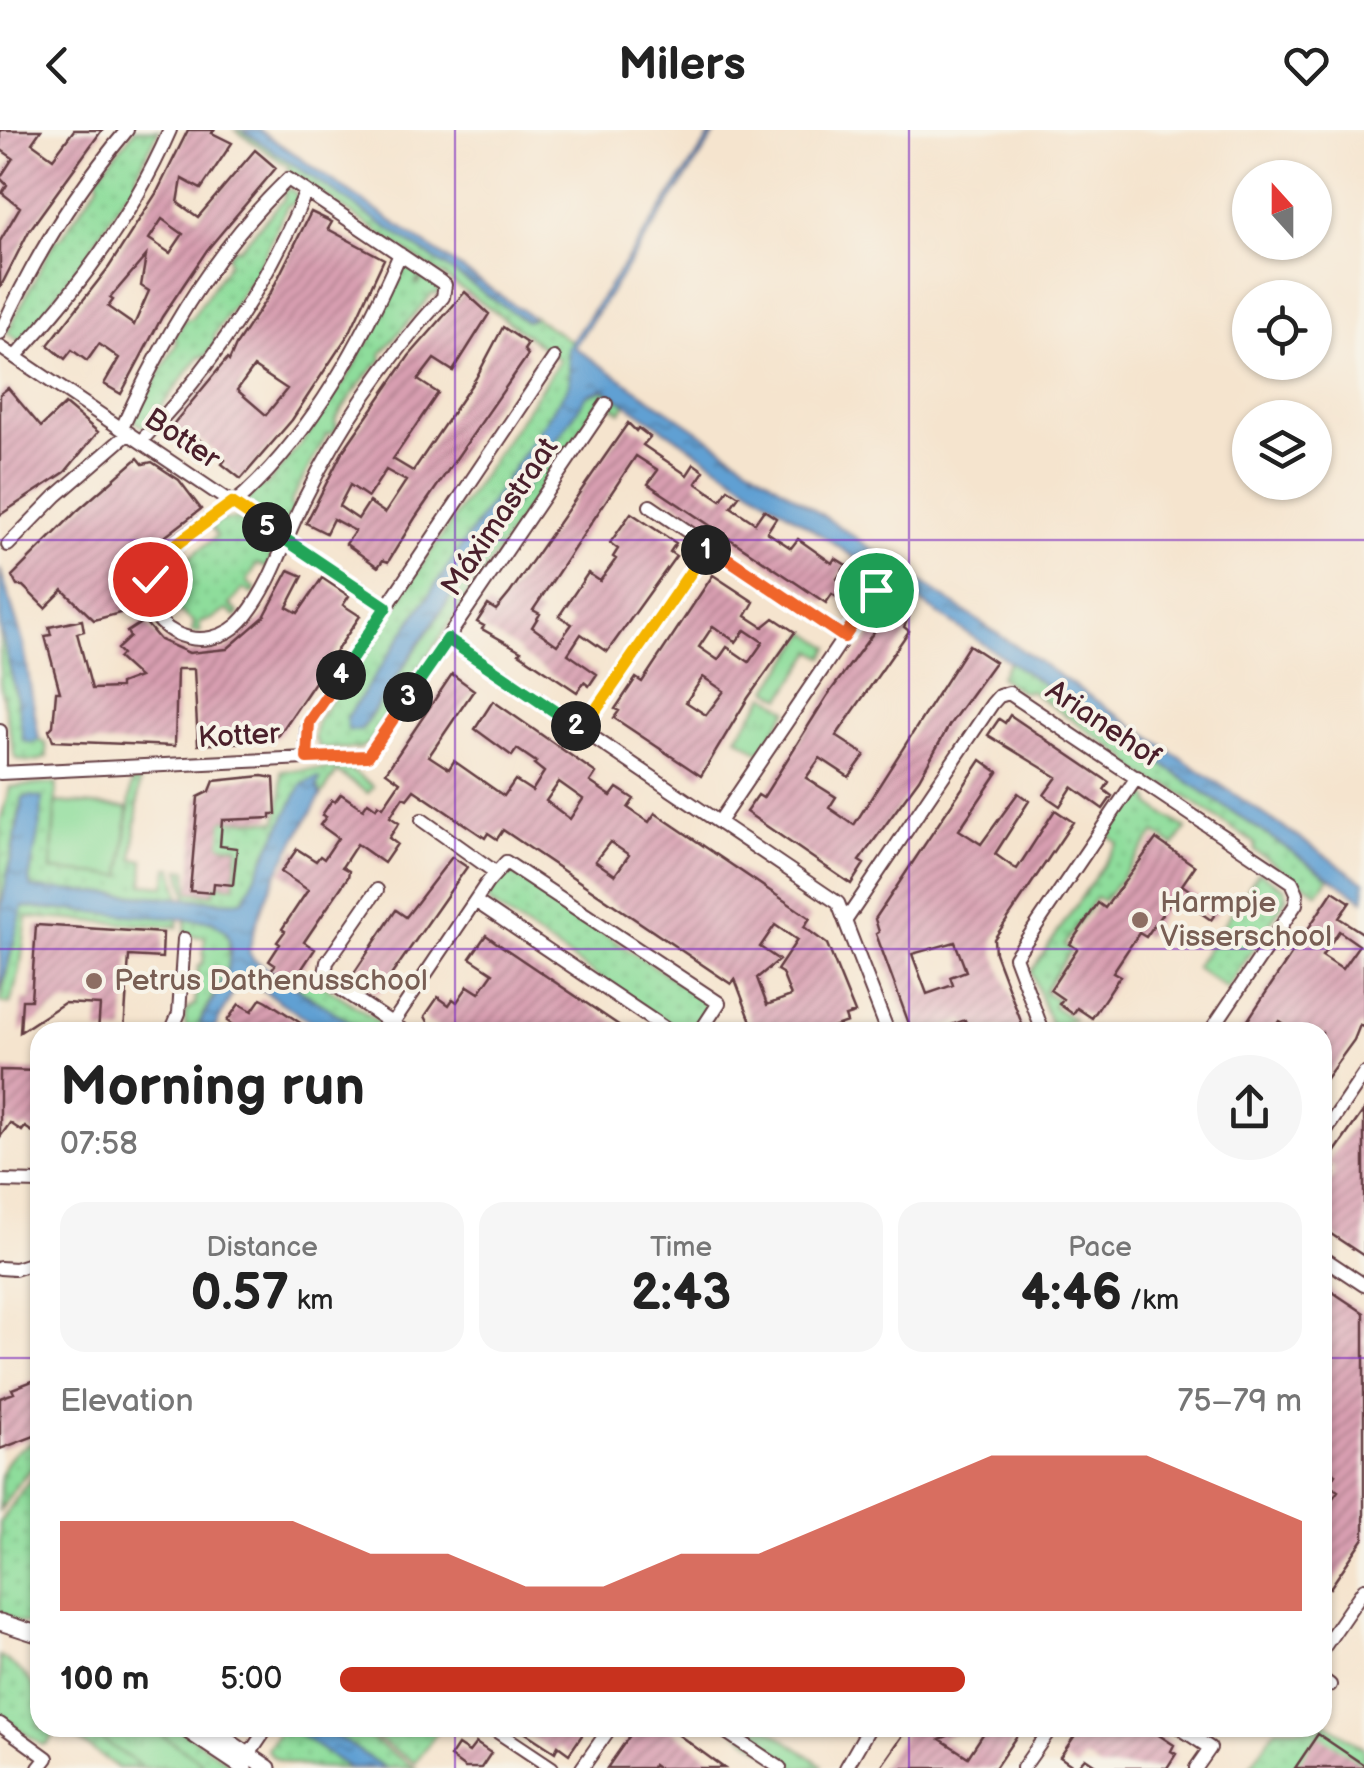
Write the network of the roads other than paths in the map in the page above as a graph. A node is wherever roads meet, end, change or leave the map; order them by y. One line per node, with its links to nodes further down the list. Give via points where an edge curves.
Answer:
1 (127, 130): 5 (street, via 47,241)
2 (170, 130): 6 (street, via 94,262)
3 (306, 191): 4 (street); 9 (street, via 228,335 177,402); 9 (street, via 288,178 226,248 175,323)
4 (400, 254): 10 (street, via 322,398); 12 (street, via 442,282 445,293 351,415)
5 (0, 333)
6 (5, 352): 9 (street, Botter)
7 (554, 358): 16 (street, Kotter)
8 (606, 404): 18 (street, Máximastraat)
9 (130, 434): 10 (street, Botter); 13 (street)
10 (232, 503): 12 (street, Botter); 12 (street, via 155,565 150,601 173,633 206,640 231,630 262,592)
11 (650, 506): 14 (street)
12 (286, 540): 16 (street, Botter)
13 (8, 544)
14 (709, 546): 17 (street); 19 (street)
15 (876, 590): 17 (street)
16 (386, 607): 21 (street, Kotter, via 309,722)
17 (844, 637): 26 (street)
18 (448, 639): 19 (street); 21 (street, Máximastraat, via 368,756)
19 (582, 730): 26 (street)
20 (0, 731): 22 (street)
21 (307, 758): 23 (street, Kotter)
22 (0, 764)
23 (0, 773)
24 (1137, 777): 30 (street, Arianehof, via 1019,698 999,696); 38 (street, via 1016,957); 39 (street, Arianehof, via 1292,882 1297,892 1296,904)
25 (422, 820): 27 (street)
26 (719, 822): 30 (street, via 838,903)
27 (495, 872): 29 (street); 36 (street, via 503,862 513,864 720,1003)
28 (376, 890): 33 (street, via 325,975)
29 (475, 900): 34 (street); 35 (street)
30 (846, 920): 37 (street)
31 (184, 938): 32 (street)
32 (176, 1022)
33 (389, 1022)
34 (393, 1022)
35 (655, 1022)
36 (707, 1022)
37 (884, 1022)
38 (1039, 1022)
39 (1217, 1022)
40 (1364, 1074): 41 (street)
41 (1332, 1121)
42 (0, 1181): 43 (street)
43 (30, 1182)
44 (30, 1262): 46 (street)
45 (1332, 1264): 47 (street)
46 (0, 1268)
47 (1364, 1285)
48 (1364, 1589): 51 (street)
49 (0, 1622): 50 (street)
50 (30, 1632)
51 (1332, 1635)
52 (0, 1724): 62 (street)
53 (199, 1737): 63 (street)
54 (217, 1737): 63 (street)
55 (261, 1737): 63 (street)
56 (506, 1737): 66 (street)
57 (604, 1737): 67 (street)
58 (734, 1737): 68 (street)
59 (864, 1737): 69 (street)
60 (1045, 1737): 70 (street)
61 (1194, 1737): 71 (street, via 1210,1748)
62 (43, 1763): 64 (street)
63 (243, 1764): 65 (street)
64 (62, 1768)
65 (268, 1768)
66 (552, 1768)
67 (582, 1768)
68 (780, 1768)
69 (846, 1768)
70 (1023, 1768)
71 (1196, 1768)

